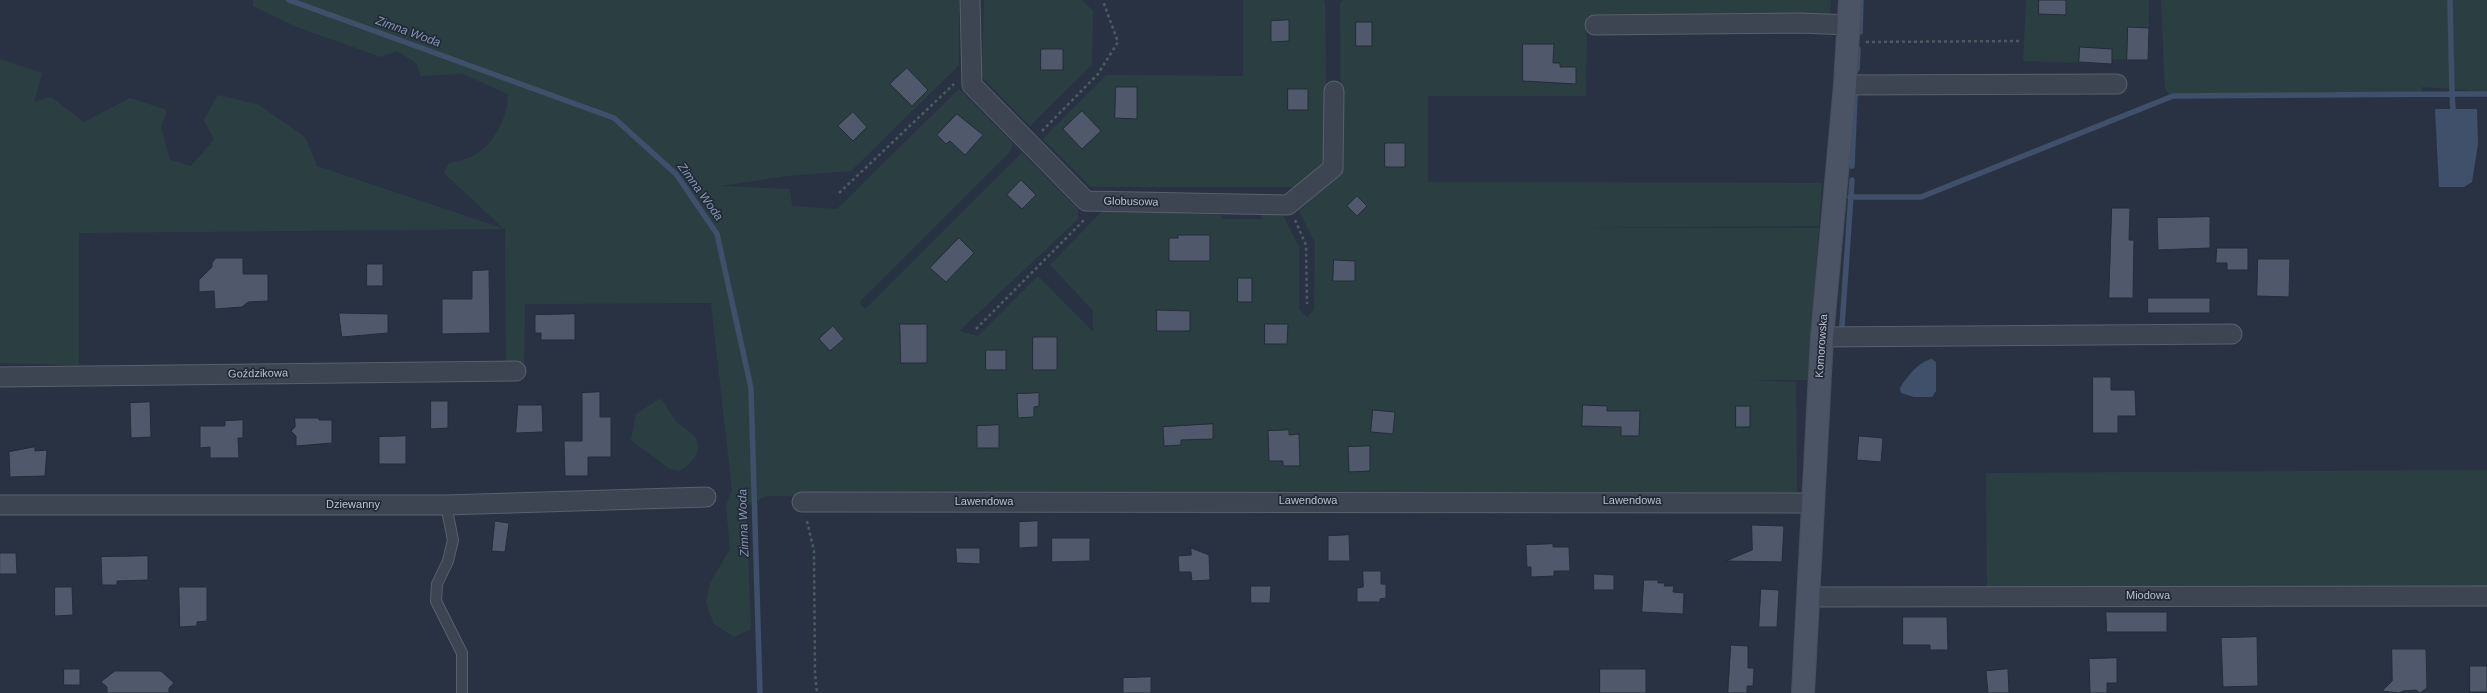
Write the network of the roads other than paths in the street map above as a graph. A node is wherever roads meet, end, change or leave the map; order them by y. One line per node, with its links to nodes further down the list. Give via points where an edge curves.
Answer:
1 (970, 0): 7 (street, Globusowa, via 972,85 1086,201 1288,205 1333,168)
2 (1850, 0): 4 (street, Komorowska)
3 (1595, 25): 4 (street, via 1801,23)
4 (1848, 34): 6 (street, Komorowska)
5 (2117, 84): 6 (street)
6 (1845, 85): 9 (street, Komorowska)
7 (1334, 91)
8 (2232, 334): 9 (street)
9 (1822, 337): 14 (street, Komorowska)
10 (516, 371): 11 (street, Goździkowa)
11 (0, 376)
12 (706, 497): 16 (street, Dziewanny)
13 (802, 502): 14 (street, Lawendowa)
14 (1813, 503): 18 (street, Komorowska)
15 (0, 505): 16 (street, Dziewanny)
16 (446, 505): 19 (lane, via 453,540 448,561 437,584 436,601 462,653)
17 (2487, 596): 18 (street, Miodowa)
18 (1810, 597): 20 (street, Komorowska)
19 (462, 693)
20 (1803, 693)

